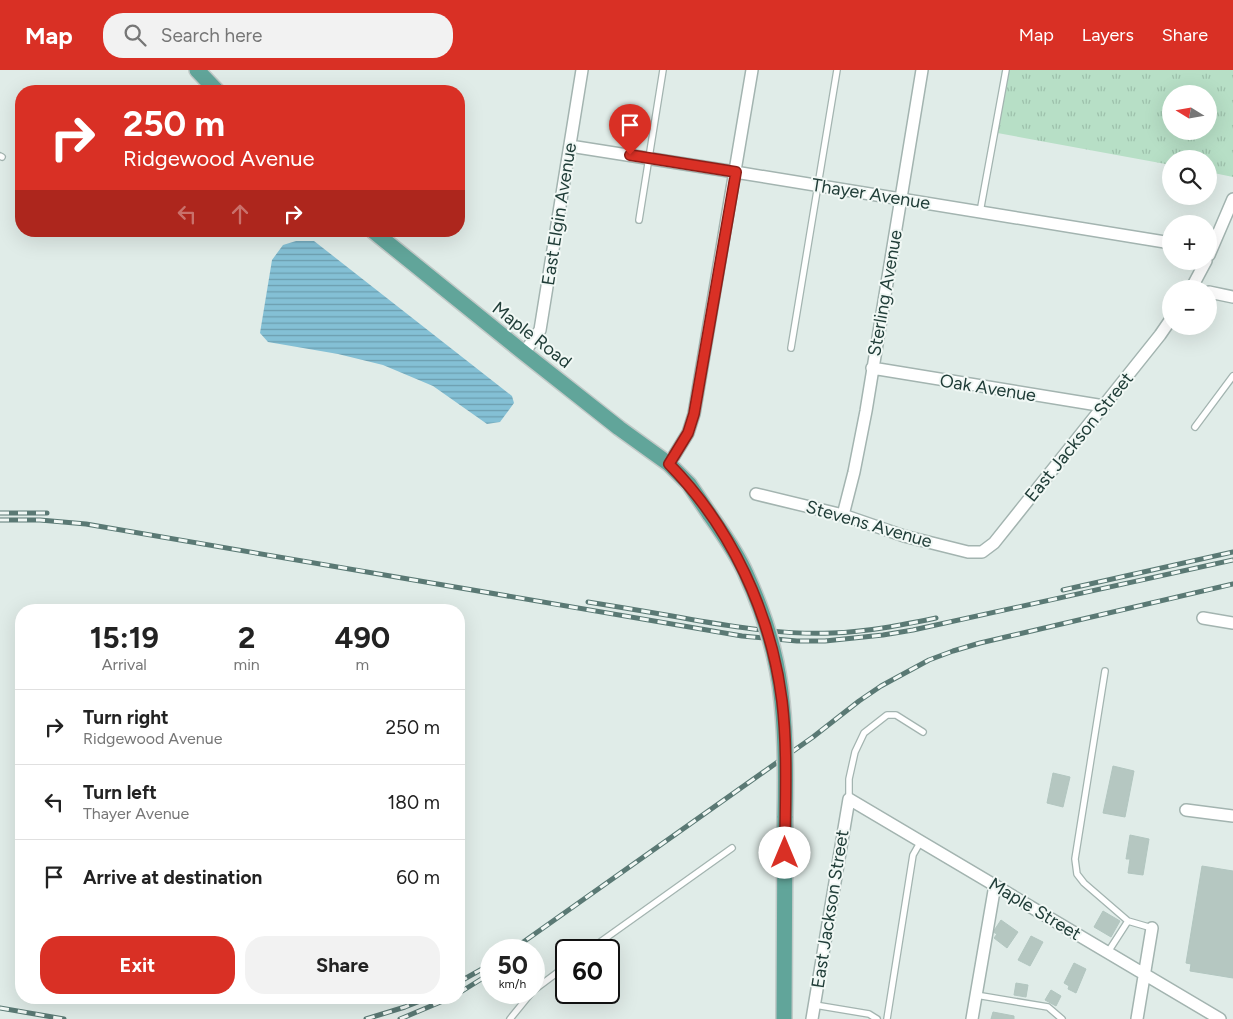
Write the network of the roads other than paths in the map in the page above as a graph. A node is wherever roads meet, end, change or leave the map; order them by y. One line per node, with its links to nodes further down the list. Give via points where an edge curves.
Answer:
1 (197, 70): 8 (main road)
2 (582, 70): 9 (street, East Elgin Avenue)
3 (663, 70): 10 (lane)
4 (752, 70): 11 (street)
5 (837, 70): 12 (lane)
6 (922, 70): 13 (street, Sterling Avenue)
7 (1006, 70): 15 (lane)
8 (211, 85)
9 (570, 146): 10 (street, Thayer Avenue); 24 (street, East Elgin Avenue, via 540,330)
10 (649, 158): 11 (street, Thayer Avenue); 16 (lane)
11 (736, 172): 12 (street, Thayer Avenue); 29 (street, via 694,414 688,433)
12 (818, 185): 13 (street, Thayer Avenue); 23 (lane)
13 (901, 198): 15 (street, Thayer Avenue); 25 (street, Sterling Avenue)
14 (1233, 200): 17 (street)
15 (980, 212): 19 (street, Thayer Avenue)
16 (639, 220)
17 (1217, 236)
18 (380, 237): 24 (main road, Maple Road)
19 (1162, 242)
20 (1217, 293): 21 (street)
21 (1233, 296)
22 (1162, 332): 27 (street, East Jackson Street)
23 (792, 348)
24 (524, 353): 29 (main road, Maple Road)
25 (872, 368): 27 (street, Oak Avenue); 31 (street, Sterling Avenue)
26 (1233, 376): 28 (lane)
27 (1104, 406): 32 (street, East Jackson Street, via 994,543)
28 (1196, 427)
29 (669, 464): 54 (main road, Maple Road, bridge, via 710,515 746,573 774,657 786,749)
30 (756, 494): 31 (street, Stevens Avenue)
31 (843, 515): 32 (street, Stevens Avenue, via 904,536 968,552)
32 (982, 552)
33 (1203, 618): 34 (street)
34 (1233, 623)
35 (1105, 671): 43 (lane, via 1075,859 1077,874 1084,883)
36 (923, 732): 37 (lane, via 896,715 887,716 864,733 855,752)
37 (849, 798): 40 (street, Maple Street); 52 (street, East Jackson Street)
38 (1186, 810): 39 (street)
39 (1233, 816)
40 (921, 841): 42 (street, Maple Street); 57 (lane, via 913,855)
41 (732, 848): 45 (lane)
42 (995, 885): 46 (street, Maple Street); 50 (street)
43 (1128, 921): 44 (lane); 46 (lane)
44 (1152, 928): 48 (street)
45 (604, 939)
46 (1108, 952): 48 (street, Maple Street)
47 (555, 974): 49 (lane)
48 (1145, 974): 60 (street); 61 (street, Maple Street)
49 (545, 982)
50 (976, 995): 58 (street); 59 (lane, via 1048,1007)
51 (522, 1004): 53 (lane)
52 (814, 1005): 55 (street, East Jackson Street); 56 (lane, via 869,1014)
53 (510, 1019)
54 (784, 1019)
55 (812, 1019)
56 (876, 1019)
57 (887, 1019)
58 (972, 1019)
59 (1062, 1019)
60 (1138, 1019)
61 (1220, 1019)

